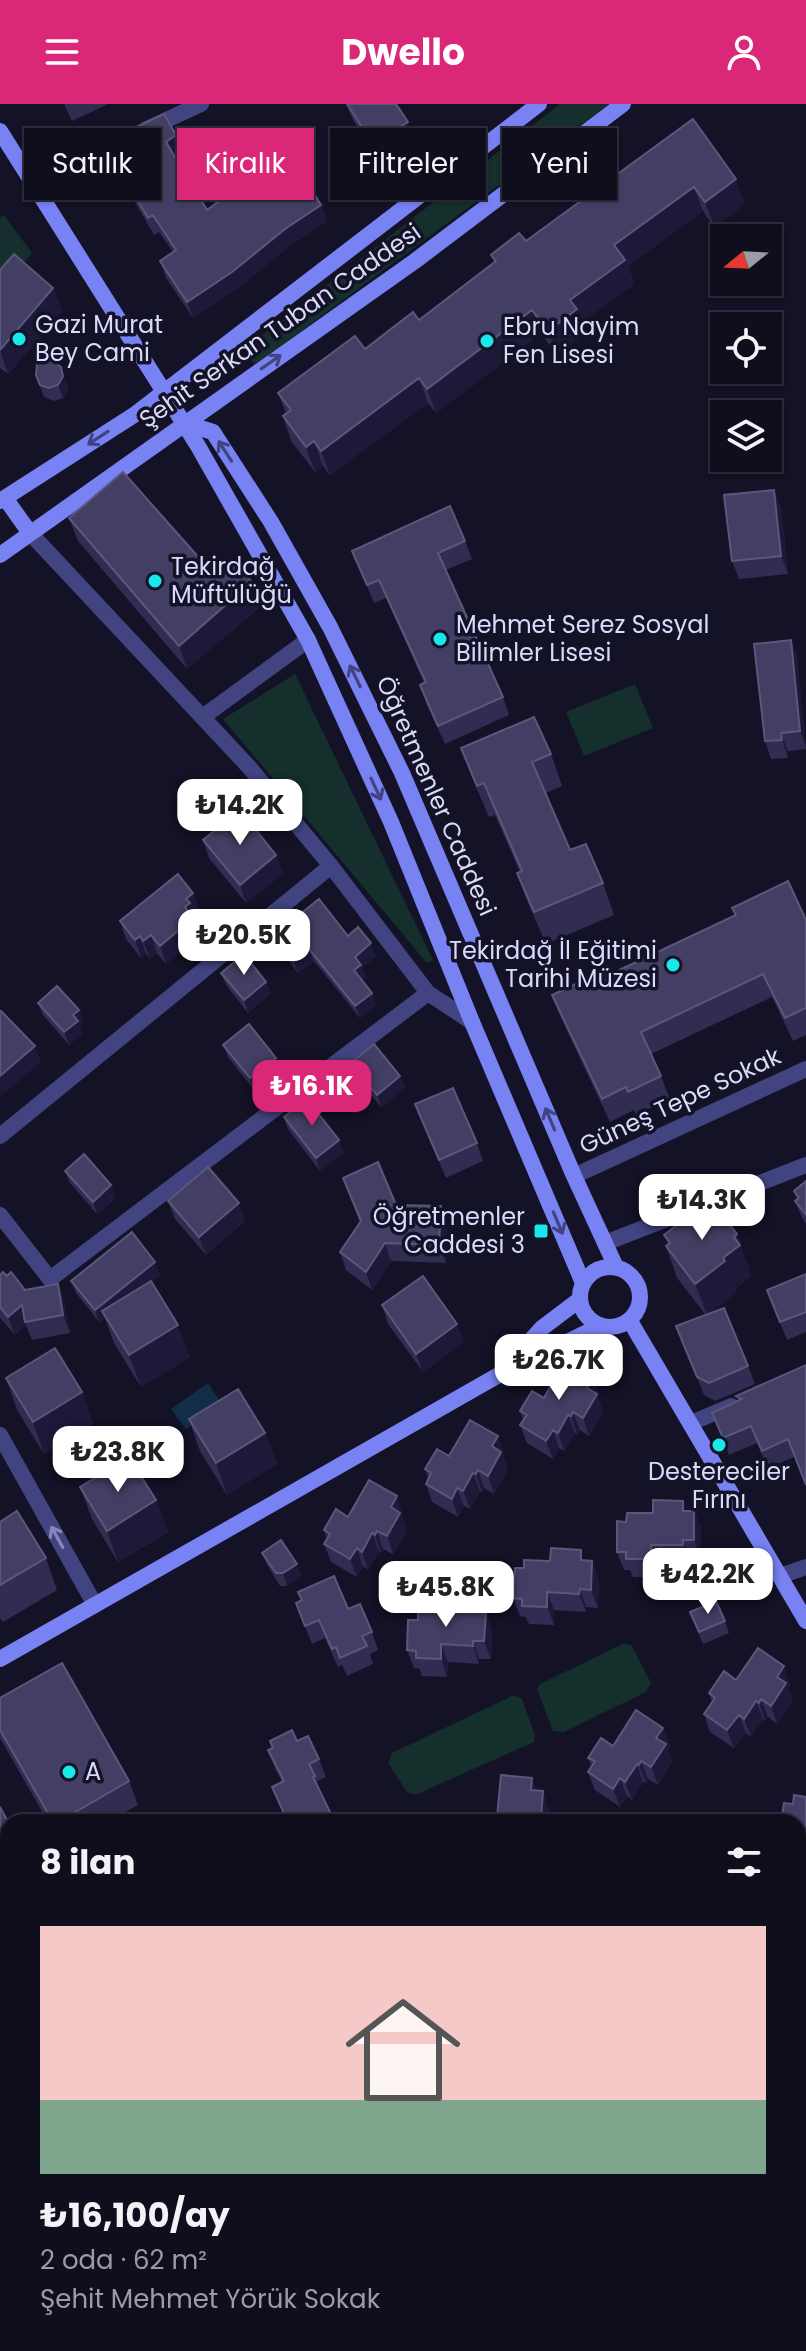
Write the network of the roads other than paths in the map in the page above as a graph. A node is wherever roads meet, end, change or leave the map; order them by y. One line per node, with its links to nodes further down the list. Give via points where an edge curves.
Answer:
1 (201, 104): 4 (street)
2 (539, 104): 8 (main road, Şehit Serkan Tuban Caddesi)
3 (623, 104): 9 (main road, Şehit Serkan Tuban Caddesi, one-way to 3, via 415,261)
4 (149, 128)
5 (0, 131): 6 (main road, Öğretmenler Caddesi)
6 (24, 168)
7 (44, 200): 8 (main road, Öğretmenler Caddesi)
8 (163, 392): 9 (main road, Öğretmenler Caddesi); 10 (main road, Şehit Serkan Tuban Caddesi, one-way to 10)
9 (184, 423): 11 (main road, Şehit Serkan Tuban Caddesi); 13 (main road, Öğretmenler Caddesi, one-way to 9, via 213,432); 14 (main road, Öğretmenler Caddesi)
10 (2, 497): 11 (main road)
11 (30, 533): 12 (main road, Şehit Serkan Tuban Caddesi); 15 (street)
12 (0, 555)
13 (330, 627): 14 (main road); 22 (main road, Öğretmenler Caddesi, one-way to 13, via 402,773)
14 (308, 640): 15 (street); 18 (main road, Öğretmenler Caddesi, one-way to 18, via 391,822)
15 (204, 716): 16 (street)
16 (331, 866): 17 (street); 20 (street)
17 (428, 993): 18 (street); 23 (street, via 50,1279)
18 (472, 1022): 26 (main road, Öğretmenler Caddesi, one-way to 26)
19 (806, 1069): 22 (street, Güneş Tepe Sokak)
20 (0, 1136)
21 (806, 1165): 24 (street)
22 (574, 1176): 24 (main road, Öğretmenler Caddesi)
23 (0, 1215)
24 (605, 1243): 25 (main road, Öğretmenler Caddesi)
25 (616, 1267): 26 (main road, via 597,1269); 28 (main road, via 638,1285 640,1304)
26 (583, 1283): 27 (main road)
27 (579, 1300): 29 (main road, via 586,1316); 30 (main road, via 542,1328)
28 (630, 1321): 29 (main road); 32 (main road)
29 (600, 1326): 30 (main road)
30 (497, 1376): 36 (main road)
31 (749, 1398): 32 (street)
32 (691, 1423): 35 (main road)
33 (0, 1435): 36 (street, one-way to 33)
34 (806, 1567): 35 (street)
35 (780, 1576): 37 (main road)
36 (95, 1605): 38 (main road)
37 (806, 1621)
38 (0, 1659)

